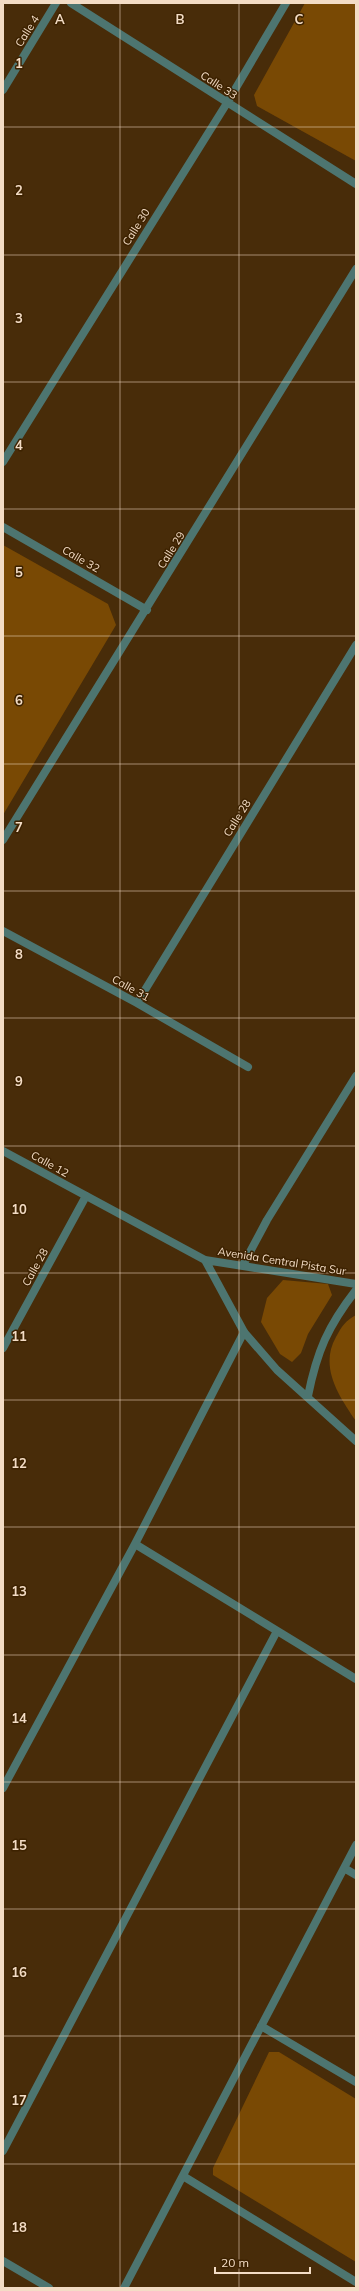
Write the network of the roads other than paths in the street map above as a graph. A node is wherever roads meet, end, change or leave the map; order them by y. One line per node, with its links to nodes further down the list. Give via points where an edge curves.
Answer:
1 (56, 3): 4 (street, Calle 4)
2 (71, 3): 5 (street, Calle 33)
3 (286, 3): 5 (street, Calle 30)
4 (3, 90)
5 (227, 103): 6 (street, Calle 33); 8 (street, Calle 30)
6 (356, 184)
7 (356, 269): 10 (street, Calle 29)
8 (3, 462)
9 (3, 527): 10 (street, Calle 32)
10 (147, 610): 12 (street, Calle 29)
11 (356, 645): 14 (street, Calle 28)
12 (3, 840)
13 (3, 931): 14 (street, Calle 31)
14 (136, 1002): 15 (street, Calle 31)
15 (248, 1067)
16 (356, 1076): 20 (street, via 267,1220)
17 (3, 1151): 18 (street, Calle 12)
18 (86, 1196): 19 (street, Calle 12); 24 (street, Calle 28)
19 (205, 1260): 20 (street, Avenida Central Pista Sur); 23 (street)
20 (243, 1265): 21 (street, Avenida Central Pista Sur)
21 (356, 1284)
22 (356, 1290): 25 (street, via 336,1316 315,1361)
23 (244, 1332): 25 (street, via 277,1370); 27 (street)
24 (3, 1348)
25 (308, 1396): 26 (street)
26 (356, 1441)
27 (135, 1544): 28 (street); 30 (street)
28 (277, 1631): 29 (street); 36 (street)
29 (356, 1679)
30 (3, 1788)
31 (356, 1845): 32 (street)
32 (344, 1868): 33 (street); 34 (street)
33 (356, 1875)
34 (261, 2026): 35 (street); 37 (street)
35 (356, 2082)
36 (3, 2151)
37 (183, 2176): 39 (street); 41 (street)
38 (3, 2260): 40 (street)
39 (356, 2282)
40 (49, 2288)
41 (124, 2288)

